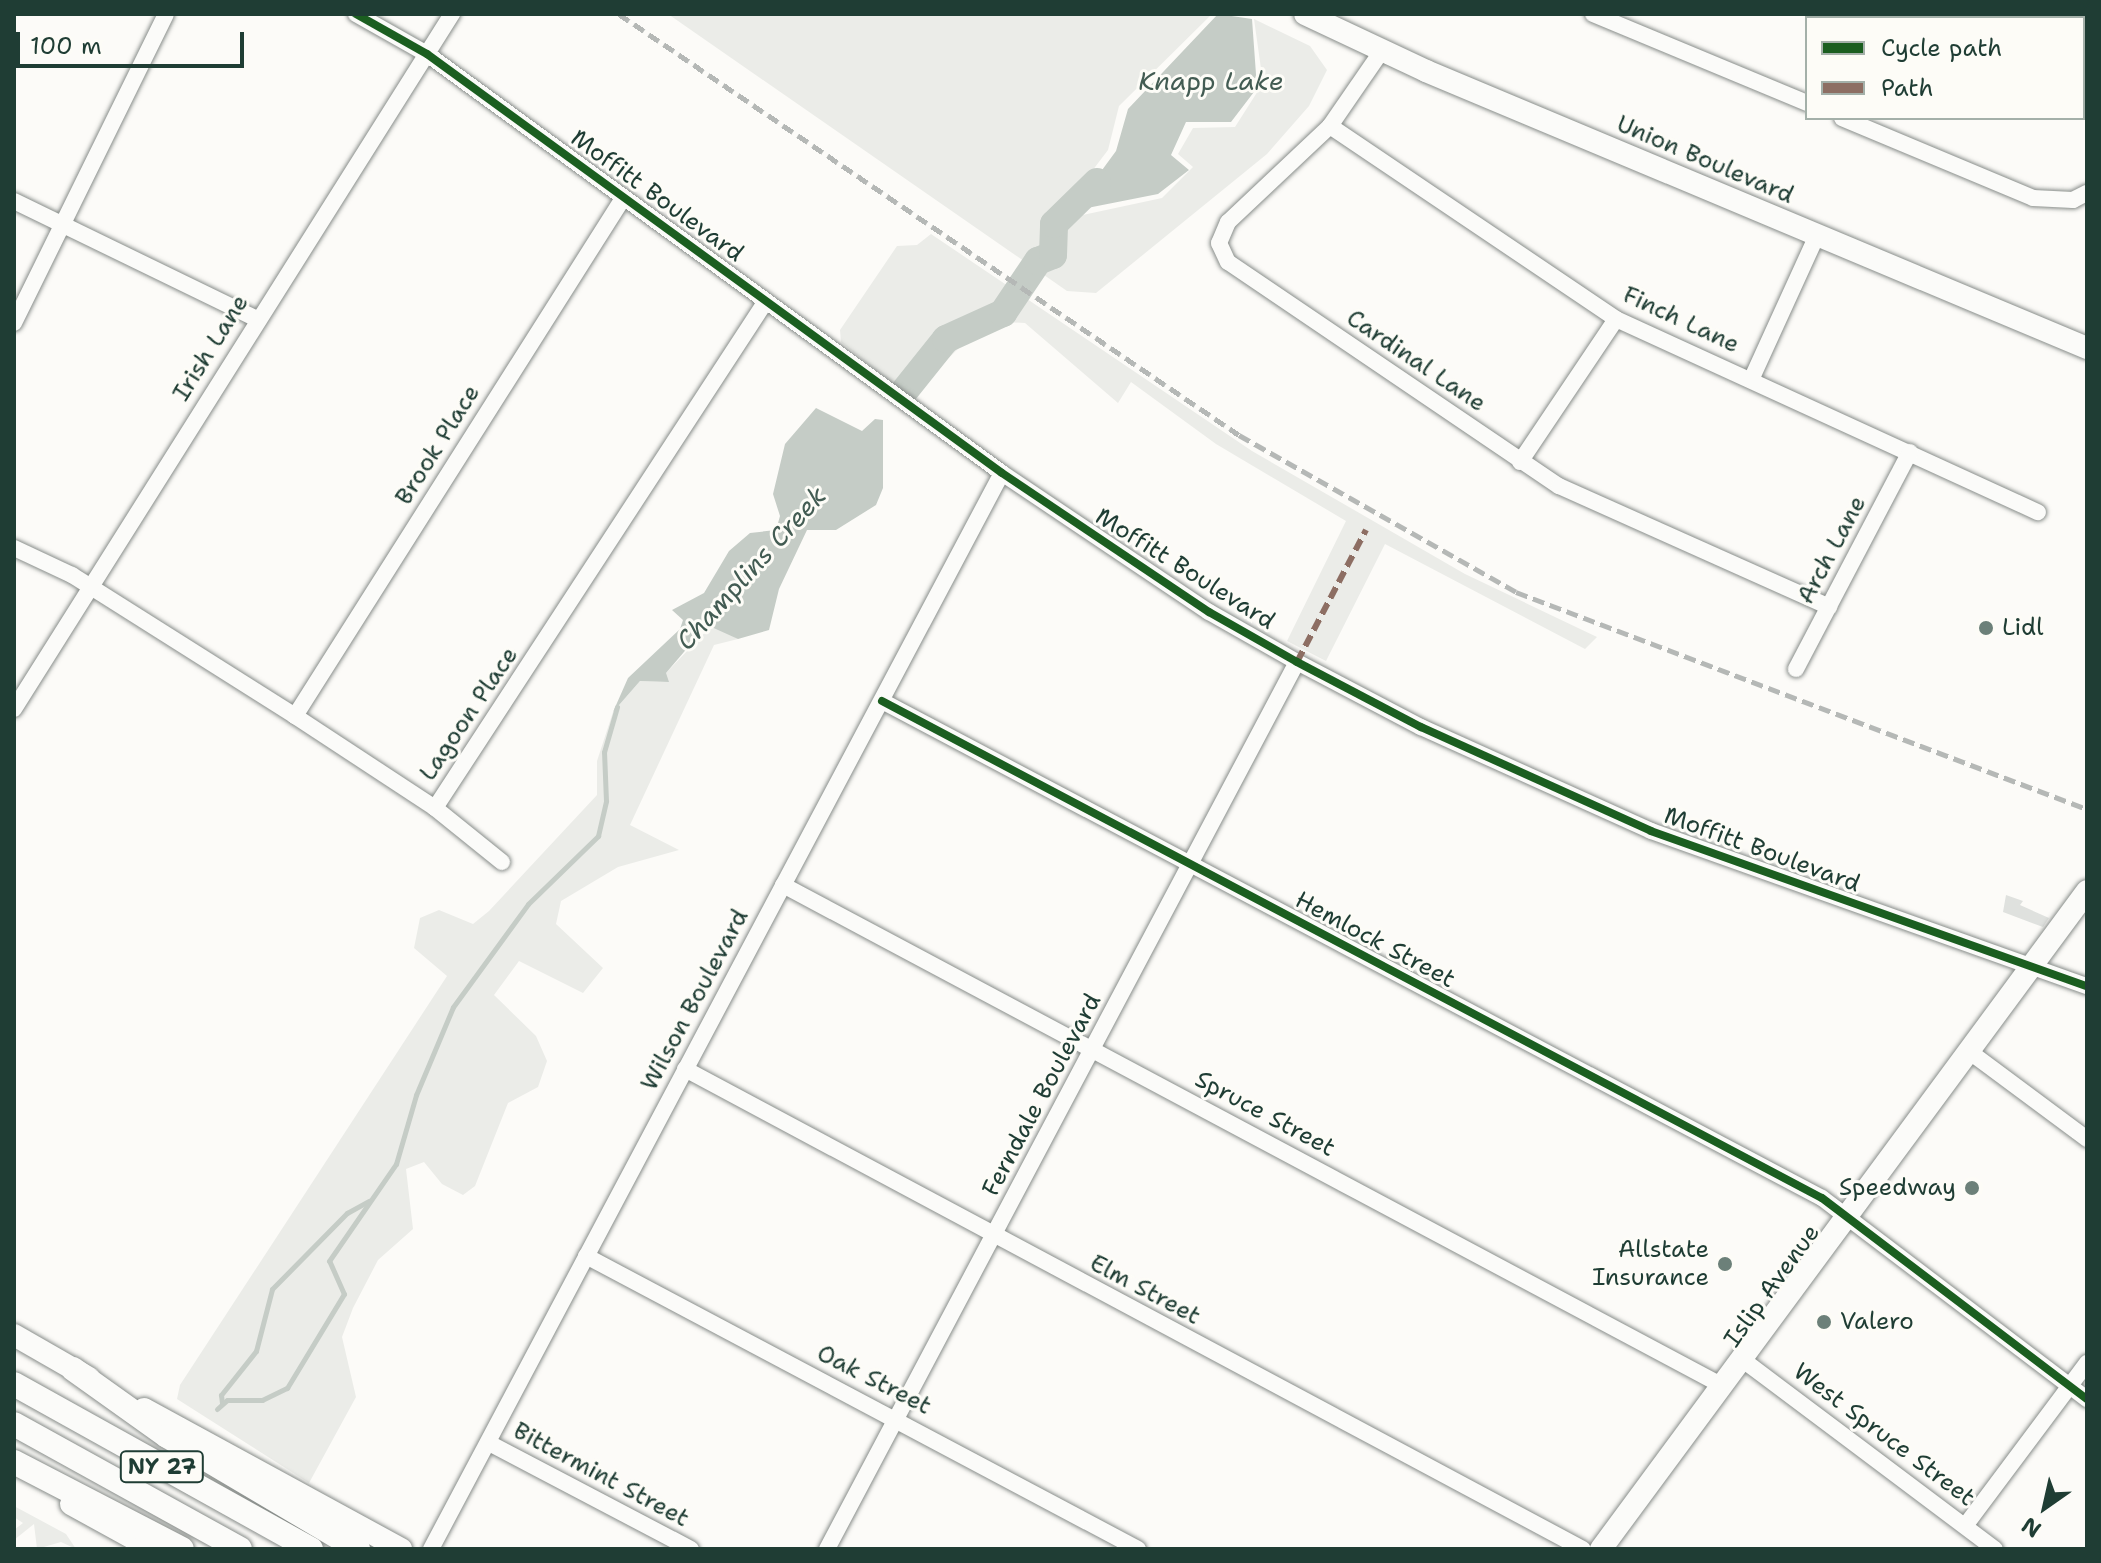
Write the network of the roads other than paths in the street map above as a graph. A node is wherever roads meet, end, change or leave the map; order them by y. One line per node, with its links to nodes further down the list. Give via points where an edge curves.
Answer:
1 (166, 14): 14 (street)
2 (356, 14): 7 (street, Moffitt Boulevard)
3 (452, 14): 7 (street, Irish Lane)
4 (1305, 14): 6 (main road, Union Boulevard)
5 (1593, 14): 8 (street)
6 (1381, 52): 10 (street, Cardinal Lane); 15 (main road, Union Boulevard)
7 (427, 54): 12 (street, Moffitt Boulevard); 17 (street, Irish Lane)
8 (1805, 102)
9 (1847, 120): 11 (street, via 2033,198 2062,201)
10 (1330, 126): 18 (street, Finch Lane); 23 (street, Cardinal Lane, via 1228,222 1219,243 1228,262)
11 (2087, 193)
12 (622, 200): 16 (street, Moffitt Boulevard); 33 (street, Brook Place)
13 (14, 201): 14 (street)
14 (63, 224): 17 (street); 19 (street)
15 (1817, 235): 20 (main road, Union Boulevard); 21 (street)
16 (764, 304): 24 (street, Moffitt Boulevard); 34 (street, Lagoon Place)
17 (257, 319): 27 (street, Irish Lane)
18 (1616, 319): 21 (street, Finch Lane); 23 (street)
19 (14, 323)
20 (2087, 348)
21 (1751, 380): 22 (street, Finch Lane)
22 (1910, 452): 25 (street, Finch Lane); 28 (street, Arch Lane)
23 (1520, 462): 28 (street, Cardinal Lane, via 1559,486)
24 (1002, 473): 29 (street, Moffitt Boulevard, via 1209,612); 31 (street, Wilson Boulevard)
25 (2038, 512)
26 (14, 548): 27 (street, Lagoon Place)
27 (91, 587): 32 (street, Irish Lane); 33 (street, Lagoon Place)
28 (1829, 607): 30 (street, Arch Lane)
29 (1297, 662): 36 (street, Ferndale Boulevard); 39 (street, Moffitt Boulevard, via 1421,727 1651,831)
30 (1796, 669)
31 (882, 701): 36 (street, Hemlock Street); 37 (street, Wilson Boulevard)
32 (14, 709)
33 (295, 716): 34 (street, Lagoon Place)
34 (435, 808): 35 (street)
35 (502, 862)
36 (1192, 866): 41 (street, Ferndale Boulevard); 45 (street, Hemlock Street, via 1814,1194)
37 (783, 885): 41 (street, Spruce Street); 43 (street, Wilson Boulevard)
38 (2087, 891): 39 (main road, Islip Avenue)
39 (2031, 967): 40 (street, Moffitt Boulevard); 42 (main road, Islip Avenue)
40 (2087, 986)
41 (1094, 1049): 46 (street, Ferndale Boulevard); 53 (street, Spruce Street)
42 (1970, 1052): 44 (street); 45 (main road, Islip Avenue)
43 (685, 1069): 46 (street, Elm Street); 47 (street, Wilson Boulevard)
44 (2087, 1139)
45 (1847, 1218): 49 (main road, Islip Avenue); 54 (street, Hemlock Street)
46 (994, 1237): 56 (street, Ferndale Boulevard); 72 (street, Elm Street)
47 (586, 1256): 56 (street, Oak Street); 58 (street, Wilson Boulevard)
48 (14, 1335): 51 (main road)
49 (1743, 1360): 53 (main road, Islip Avenue); 61 (street, West Spruce Street)
50 (2087, 1363): 54 (street)
51 (73, 1369): 66 (highway, via 167,1436); 67 (main road)
52 (14, 1384): 65 (highway, NY 27)
53 (1723, 1386): 73 (main road, Islip Avenue)
54 (2070, 1386): 55 (street, Hemlock Street); 61 (street)
55 (2087, 1399)
56 (896, 1421): 70 (street, Ferndale Boulevard); 71 (street, Oak Street)
57 (14, 1424): 64 (highway, NY 27)
58 (489, 1443): 68 (street, Wilson Boulevard); 69 (street, Bittermint Street)
59 (14, 1462): 63 (highway)
60 (14, 1473): 62 (main road)
61 (1965, 1526): 74 (street, West Spruce Street)
62 (153, 1549)
63 (182, 1549)
64 (240, 1549)
65 (311, 1549)
66 (358, 1549)
67 (401, 1549)
68 (431, 1549)
69 (691, 1549)
70 (827, 1549)
71 (1138, 1549)
72 (1583, 1549)
73 (1601, 1549)
74 (1995, 1549)

